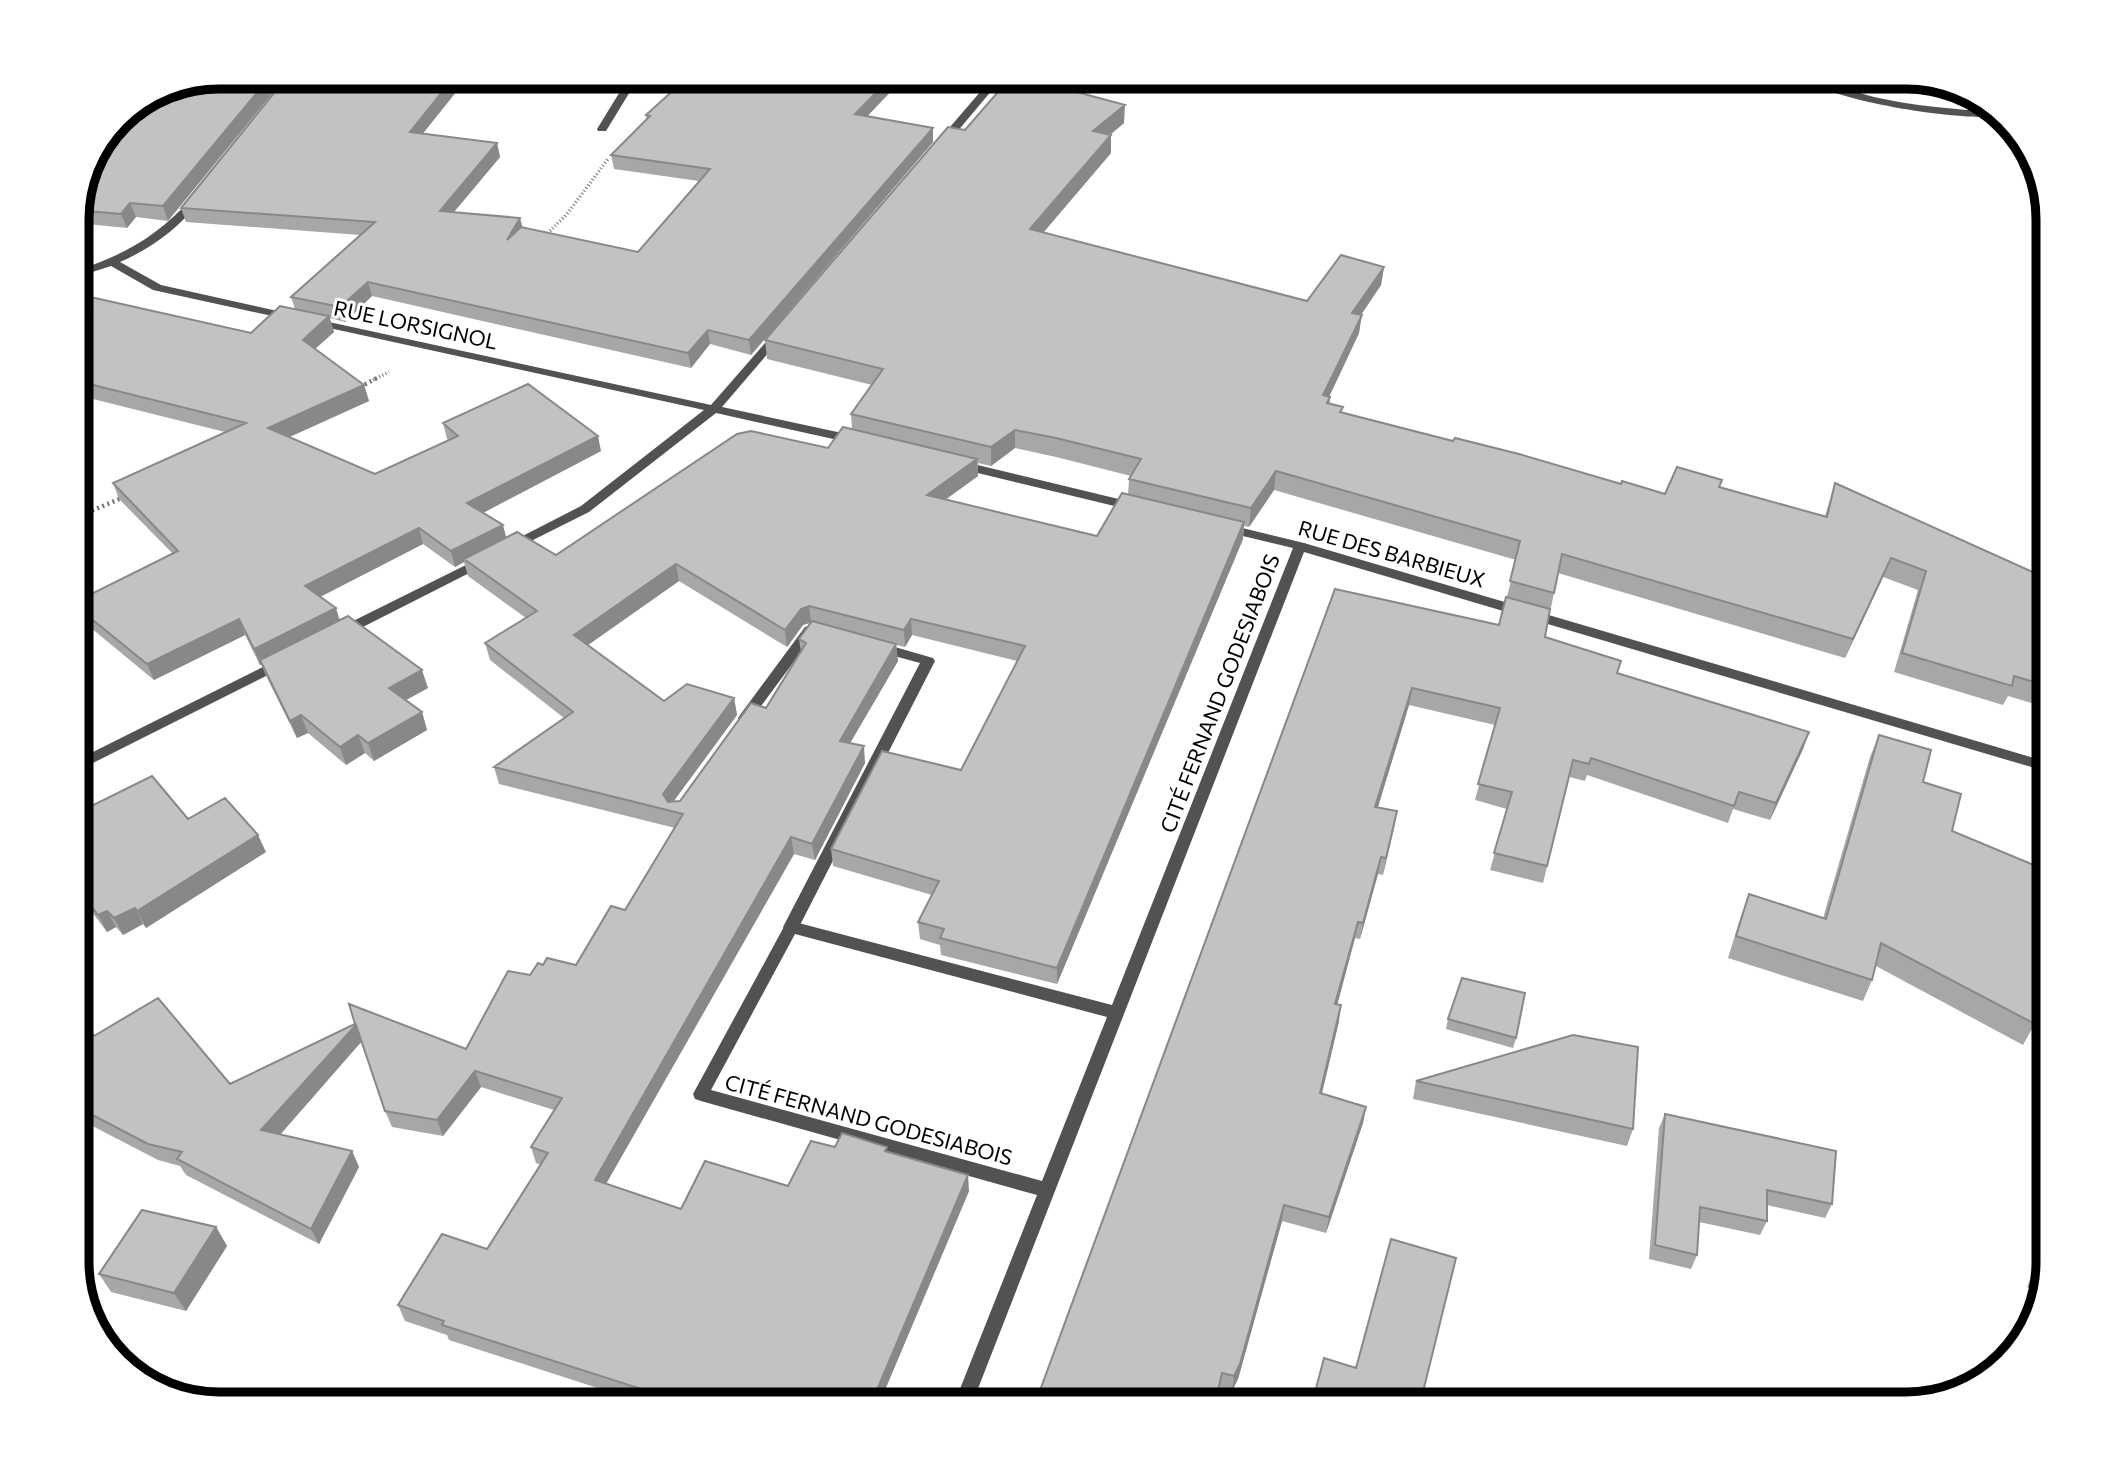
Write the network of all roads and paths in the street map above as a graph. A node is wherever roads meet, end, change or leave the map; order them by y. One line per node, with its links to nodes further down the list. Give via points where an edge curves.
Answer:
1 (1834, 89): 4 (street, via 1906,109)
2 (626, 90): 5 (street)
3 (987, 90): 6 (street)
4 (1982, 114)
5 (602, 130): 8 (path, via 622,140 567,214)
6 (936, 149)
7 (205, 189): 9 (street, via 161,238)
8 (539, 242)
9 (114, 262): 10 (street); 12 (street, RUE LORSIGNOL, via 157,288)
10 (90, 270)
11 (787, 325): 14 (street)
12 (436, 348): 13 (path); 14 (street, RUE LORSIGNOL)
13 (356, 389)
14 (716, 407): 15 (street); 23 (street, via 585,509)
15 (866, 443)
16 (947, 462): 18 (street)
17 (133, 494): 19 (path)
18 (1150, 510)
19 (90, 512)
20 (1218, 526): 21 (street, RUE DES BARBIEUX)
21 (1300, 545): 28 (street, RUE DES BARBIEUX); 30 (street, CITÉ FERNAND GODESIABOIS)
22 (823, 634): 26 (street, via 810,630)
23 (325, 640)
24 (862, 644): 29 (street, CITÉ FERNAND GODESIABOIS, via 928,660)
25 (288, 659): 27 (street)
26 (739, 726)
27 (90, 759)
28 (2036, 763)
29 (791, 927): 30 (street); 31 (street, CITÉ FERNAND GODESIABOIS, via 701,1094)
30 (1117, 1013): 31 (street, CITÉ FERNAND GODESIABOIS)
31 (1047, 1190): 32 (street, CITÉ FERNAND GODESIABOIS)
32 (968, 1392)

